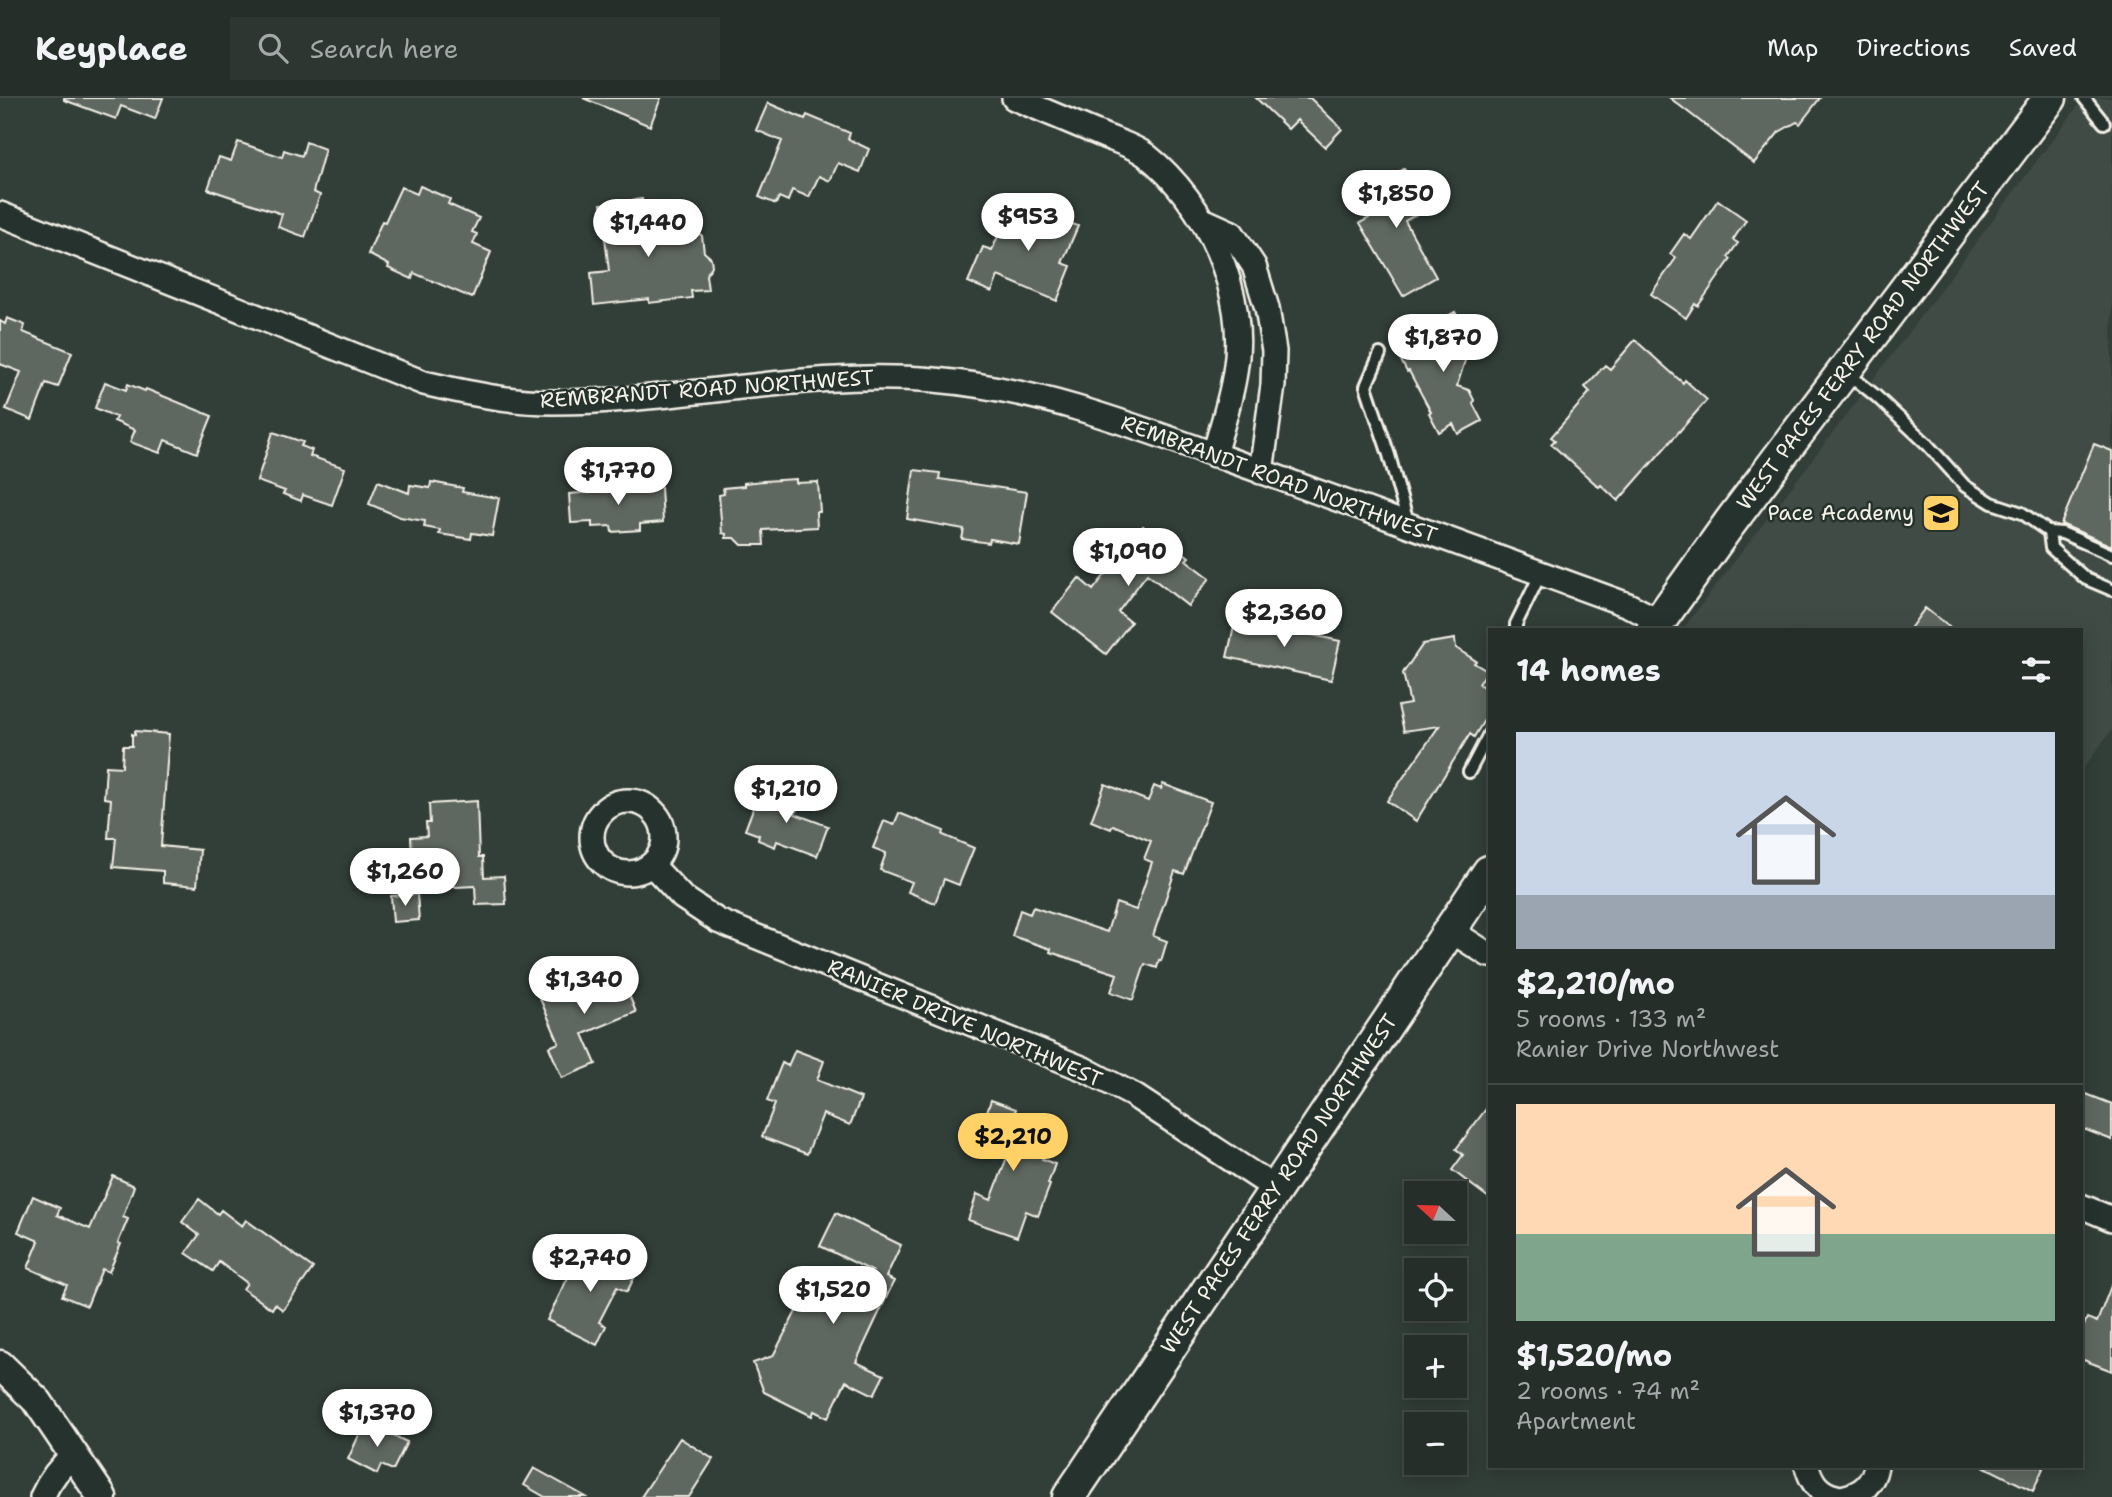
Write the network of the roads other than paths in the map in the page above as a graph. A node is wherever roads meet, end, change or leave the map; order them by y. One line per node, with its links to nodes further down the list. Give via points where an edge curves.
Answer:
1 (1014, 98): 6 (street, via 1144,154 1179,187)
2 (2050, 98): 8 (main road, WEST PACES FERRY ROAD NORTHWEST)
3 (2084, 98): 4 (lane)
4 (2105, 123)
5 (0, 215): 9 (street, REMBRANDT ROAD NORTHWEST, via 424,383 485,397 552,402 829,378 935,380 1061,402)
6 (1203, 220): 9 (street, via 1233,302 1237,336 1236,371); 10 (street, via 1232,233 1254,266 1267,307 1274,351 1273,385)
7 (1380, 354): 11 (lane, via 1366,386)
8 (1845, 371): 12 (lane, via 1927,444 1965,486 1992,503 2022,513); 16 (main road, WEST PACES FERRY ROAD NORTHWEST)
9 (1214, 455): 10 (street, REMBRANDT ROAD NORTHWEST)
10 (1261, 472): 11 (street, REMBRANDT ROAD NORTHWEST)
11 (1409, 526): 14 (street, REMBRANDT ROAD NORTHWEST)
12 (2049, 532): 13 (lane, via 2062,533); 15 (lane, via 2051,548 2086,579)
13 (2112, 555)
14 (1541, 573): 16 (street, REMBRANDT ROAD NORTHWEST, via 1628,605); 17 (lane)
15 (2112, 590)
16 (1656, 626)
17 (1517, 628)
18 (1488, 736): 19 (lane)
19 (1469, 772)
20 (652, 865): 24 (street, RANIER DRIVE NORTHWEST, via 682,897 718,921 1084,1069 1133,1095)
21 (1488, 873): 22 (main road, WEST PACES FERRY ROAD NORTHWEST)
22 (1450, 930): 23 (street); 24 (main road, WEST PACES FERRY ROAD NORTHWEST)
23 (1488, 954)
24 (1276, 1189): 33 (main road, WEST PACES FERRY ROAD NORTHWEST)
25 (2083, 1207): 26 (street)
26 (2112, 1219)
27 (0, 1365): 28 (street, via 38,1402)
28 (74, 1455): 31 (street, via 59,1467); 32 (street)
29 (1808, 1468): 34 (street, via 1812,1482)
30 (1875, 1468): 35 (street, via 1865,1489)
31 (43, 1497)
32 (102, 1497)
33 (1069, 1497)
34 (1836, 1497)
35 (1845, 1497)

